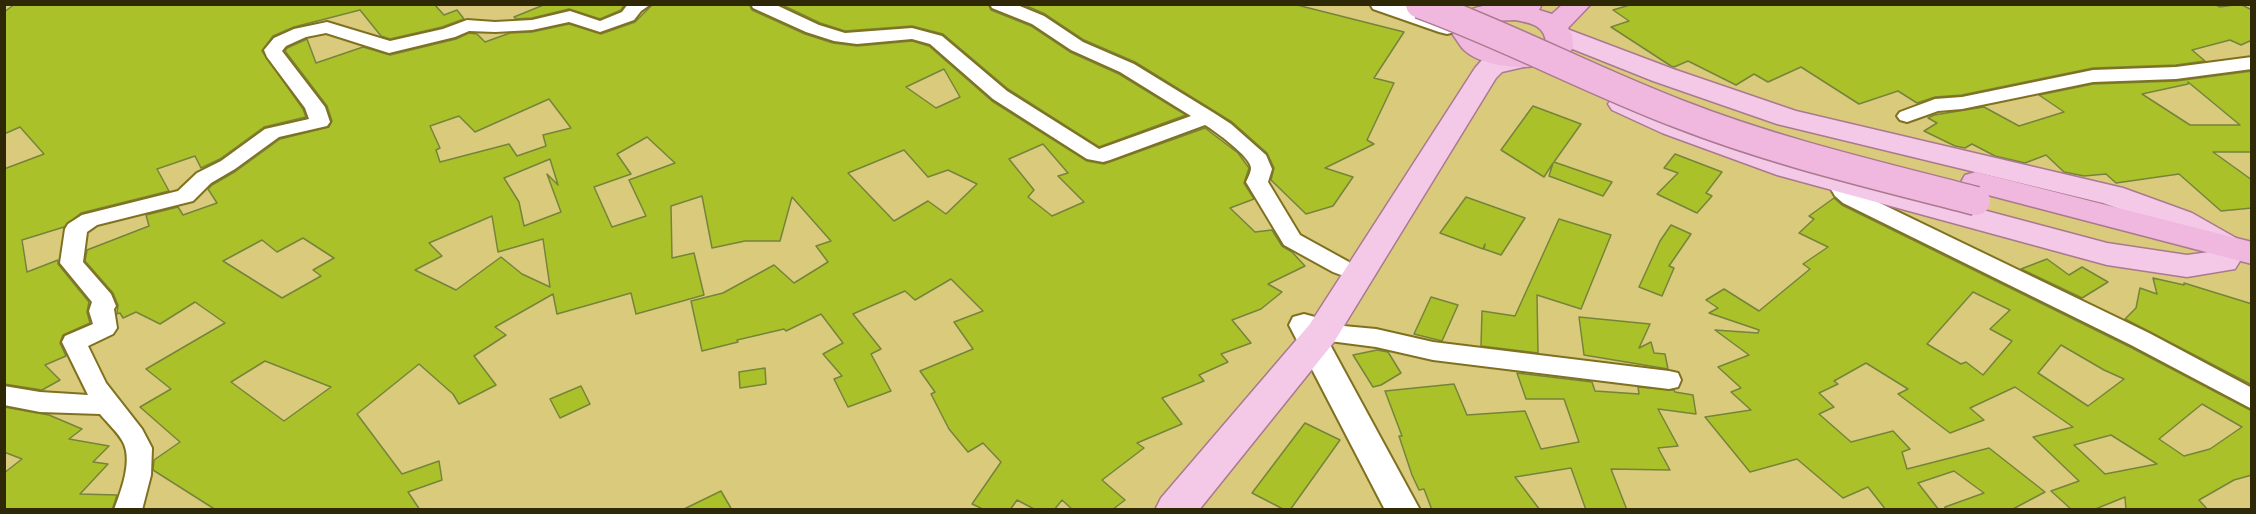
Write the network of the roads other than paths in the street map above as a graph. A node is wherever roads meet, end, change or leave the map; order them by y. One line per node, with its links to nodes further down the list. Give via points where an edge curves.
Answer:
1 (643, 4): 23 (street, via 628,16 600,27 570,15 532,25 467,25 394,46 383,46 327,27 280,42 273,50 276,57 315,107 320,122 272,133 204,178 185,196 90,220 76,229 71,263 103,300 105,328 74,342)
2 (759, 4): 14 (street, via 847,39 902,32 927,35 1000,95 1094,155 1104,156)
3 (998, 4): 14 (street, via 1038,20 1077,46 1127,68)
4 (1381, 4): 10 (street)
5 (1420, 4): 16 (highway, bridge, via 1714,127 1772,146)
6 (1470, 4): 16 (highway, via 1671,91 1777,130)
7 (1579, 4): 9 (highway)
8 (1511, 8): 9 (highway); 10 (highway, via 1478,16 1470,22 1467,29)
9 (1556, 31): 11 (highway, via 1561,43 1557,50 1551,55); 17 (main road, via 1663,75 1787,118 2112,195 2181,220)
10 (1471, 39): 11 (highway, via 1492,55); 18 (main road, via 1470,61)
11 (1524, 60): 15 (main road, via 1672,127); 19 (main road, via 1492,66 1480,80)
12 (2252, 63): 13 (street, via 2176,73 2093,76 1935,105)
13 (1907, 116)
14 (1208, 117): 18 (street, via 1260,159 1262,170 1257,182 1292,240)
15 (1838, 182): 17 (main road, via 2108,254 2187,266); 22 (street, via 1851,198 2140,339)
16 (1976, 192): 17 (highway)
17 (2238, 257)
18 (1341, 267): 19 (main road)
19 (1313, 334): 20 (street, via 1376,338 1433,351); 25 (main road, via 1246,400); 26 (main road); 27 (street)
20 (1669, 380)
21 (4, 395): 23 (street, via 40,402)
22 (2252, 399)
23 (107, 405): 24 (street, via 137,442 135,491)
24 (128, 510)
25 (1153, 510)
26 (1175, 510)
27 (1403, 510)

